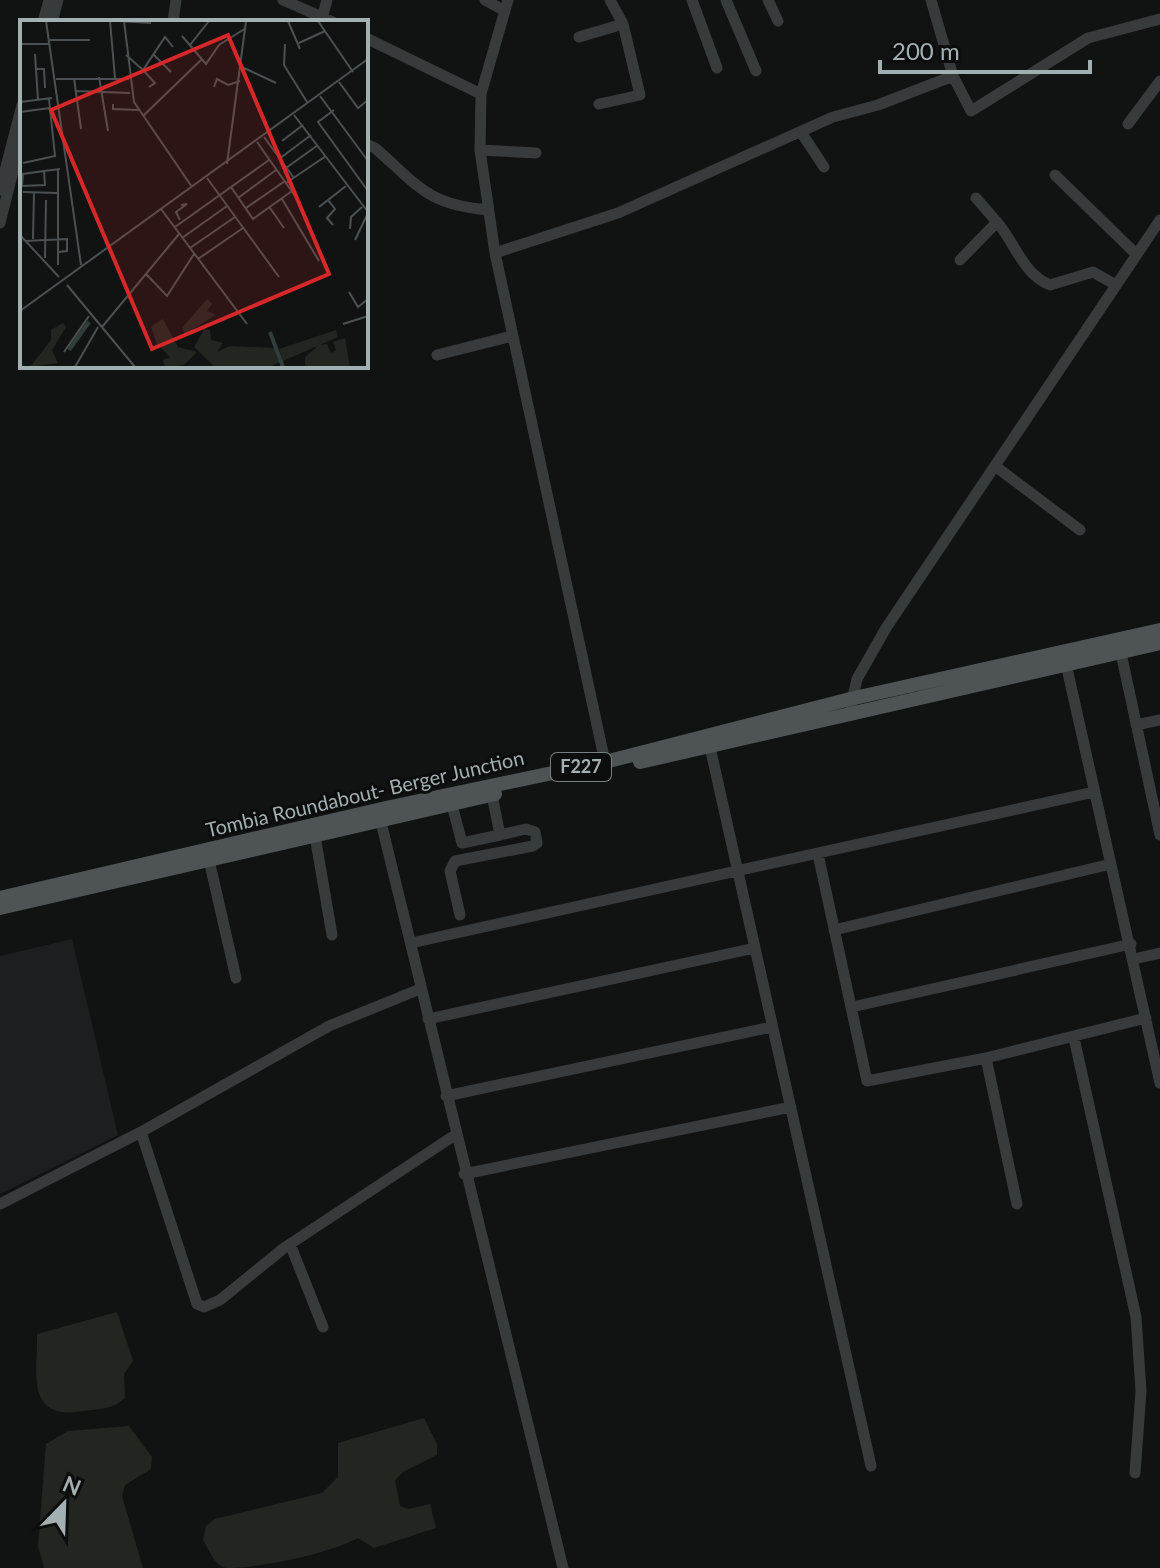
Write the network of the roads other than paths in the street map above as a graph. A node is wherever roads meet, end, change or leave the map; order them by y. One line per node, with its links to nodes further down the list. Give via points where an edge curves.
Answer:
1 (49, 0): 14 (street)
2 (58, 0): 15 (street)
3 (176, 0): 16 (street)
4 (283, 0): 17 (street)
5 (327, 0): 17 (street)
6 (485, 0): 12 (street)
7 (610, 0): 19 (street)
8 (692, 0): 22 (street)
9 (726, 0): 23 (street)
10 (768, 0): 18 (street)
11 (931, 0): 24 (street)
12 (506, 5): 26 (street)
13 (1160, 19): 24 (street, via 1088,38 977,110 967,107)
14 (44, 20)
15 (53, 20)
16 (173, 20)
17 (325, 20)
18 (778, 21)
19 (623, 24): 20 (street); 27 (street, via 640,95)
20 (579, 37)
21 (368, 39): 26 (street)
22 (717, 68)
23 (756, 71)
24 (953, 76): 30 (street)
25 (1160, 81): 29 (street)
26 (481, 94): 33 (street)
27 (599, 104)
28 (20, 113): 37 (street)
29 (1128, 124)
30 (801, 132): 35 (street); 43 (street, via 618,213)
31 (20, 144): 42 (street)
32 (368, 145): 39 (street, via 432,198)
33 (480, 150): 34 (street); 39 (street)
34 (536, 153)
35 (824, 167)
36 (1055, 175): 44 (street)
37 (0, 190)
38 (976, 198): 41 (street)
39 (488, 210): 43 (street)
40 (1160, 220): 44 (street)
41 (997, 222): 45 (street); 46 (street, via 1019,258 1043,282 1050,285 1093,272)
42 (0, 223)
43 (495, 253): 47 (street)
44 (1136, 254): 46 (street)
45 (960, 260)
46 (1116, 285): 49 (street)
47 (512, 336): 48 (street); 59 (street)
48 (437, 355)
49 (995, 466): 50 (street); 55 (street, via 886,628 857,679)
50 (1080, 530)
51 (1160, 630): 55 (main road, Tombia Roundabout- Berger Junction / F227)
52 (1160, 643): 53 (main road, Tombia Roundabout- Berger Junction / F227)
53 (1121, 653): 54 (main road, Tombia Roundabout- Berger Junction / F227); 57 (street)
54 (1066, 664): 55 (main road, Tombia Roundabout- Berger Junction / F227); 60 (street)
55 (851, 706): 58 (main road, Tombia Roundabout- Berger Junction / F227); 59 (main road, Tombia Roundabout- Berger Junction / F227)
56 (1160, 720): 57 (street)
57 (1136, 725): 63 (street)
58 (710, 747): 61 (main road, Tombia Roundabout- Berger Junction / F227); 73 (street)
59 (605, 762): 64 (main road, Tombia Roundabout- Berger Junction / F227)
60 (1094, 792): 69 (street); 72 (street)
61 (492, 795): 62 (main road, Tombia Roundabout- Berger Junction / F227); 65 (street)
62 (452, 805): 64 (main road, Tombia Roundabout- Berger Junction / F227); 68 (street)
63 (1157, 809): 66 (street)
64 (379, 816): 67 (main road, Tombia Roundabout- Berger Junction / F227); 74 (main road, Tombia Roundabout- Berger Junction / F227); 83 (street)
65 (500, 835): 68 (street); 71 (street, via 529,829 537,843)
66 (1160, 835)
67 (315, 836): 70 (main road, Tombia Roundabout- Berger Junction / F227); 82 (street)
68 (462, 843): 71 (street)
69 (818, 854): 73 (street); 81 (street)
70 (209, 860): 77 (main road, Tombia Roundabout- Berger Junction / F227); 88 (street)
71 (455, 861): 79 (street, via 450,871)
72 (1111, 864): 81 (street); 84 (street)
73 (736, 870): 83 (street); 85 (street)
74 (76, 880): 75 (main road); 76 (main road, Tombia Roundabout- Berger Junction / F227)
75 (0, 890)
76 (0, 898)
77 (30, 901): 78 (main road, Tombia Roundabout- Berger Junction / F227); 80 (main road)
78 (0, 908)
79 (460, 915)
80 (0, 916)
81 (834, 930): 90 (street)
82 (332, 935)
83 (411, 943): 89 (street)
84 (1131, 944): 87 (street); 90 (street)
85 (755, 948): 92 (street); 93 (street)
86 (1160, 953): 87 (street)
87 (1134, 959): 91 (street)
88 (236, 978)
89 (420, 989): 92 (street); 99 (street, via 329,1026)
90 (852, 1007): 95 (street, via 867,1081)
91 (1146, 1018): 94 (street); 96 (street)
92 (428, 1019): 97 (street)
93 (772, 1027): 97 (street); 98 (street)
94 (1074, 1038): 95 (street); 107 (street, via 1136,1317 1141,1391)
95 (986, 1058): 103 (street)
96 (1160, 1083)
97 (446, 1096): 100 (street)
98 (791, 1107): 101 (street); 106 (street)
99 (141, 1132): 102 (street); 104 (street, via 197,1304 204,1307 220,1300)
100 (455, 1135): 101 (street); 104 (street)
101 (464, 1174): 108 (street)
102 (0, 1204)
103 (1017, 1204)
104 (290, 1244): 105 (street)
105 (323, 1327)
106 (871, 1466)
107 (1135, 1473)
108 (563, 1568)

